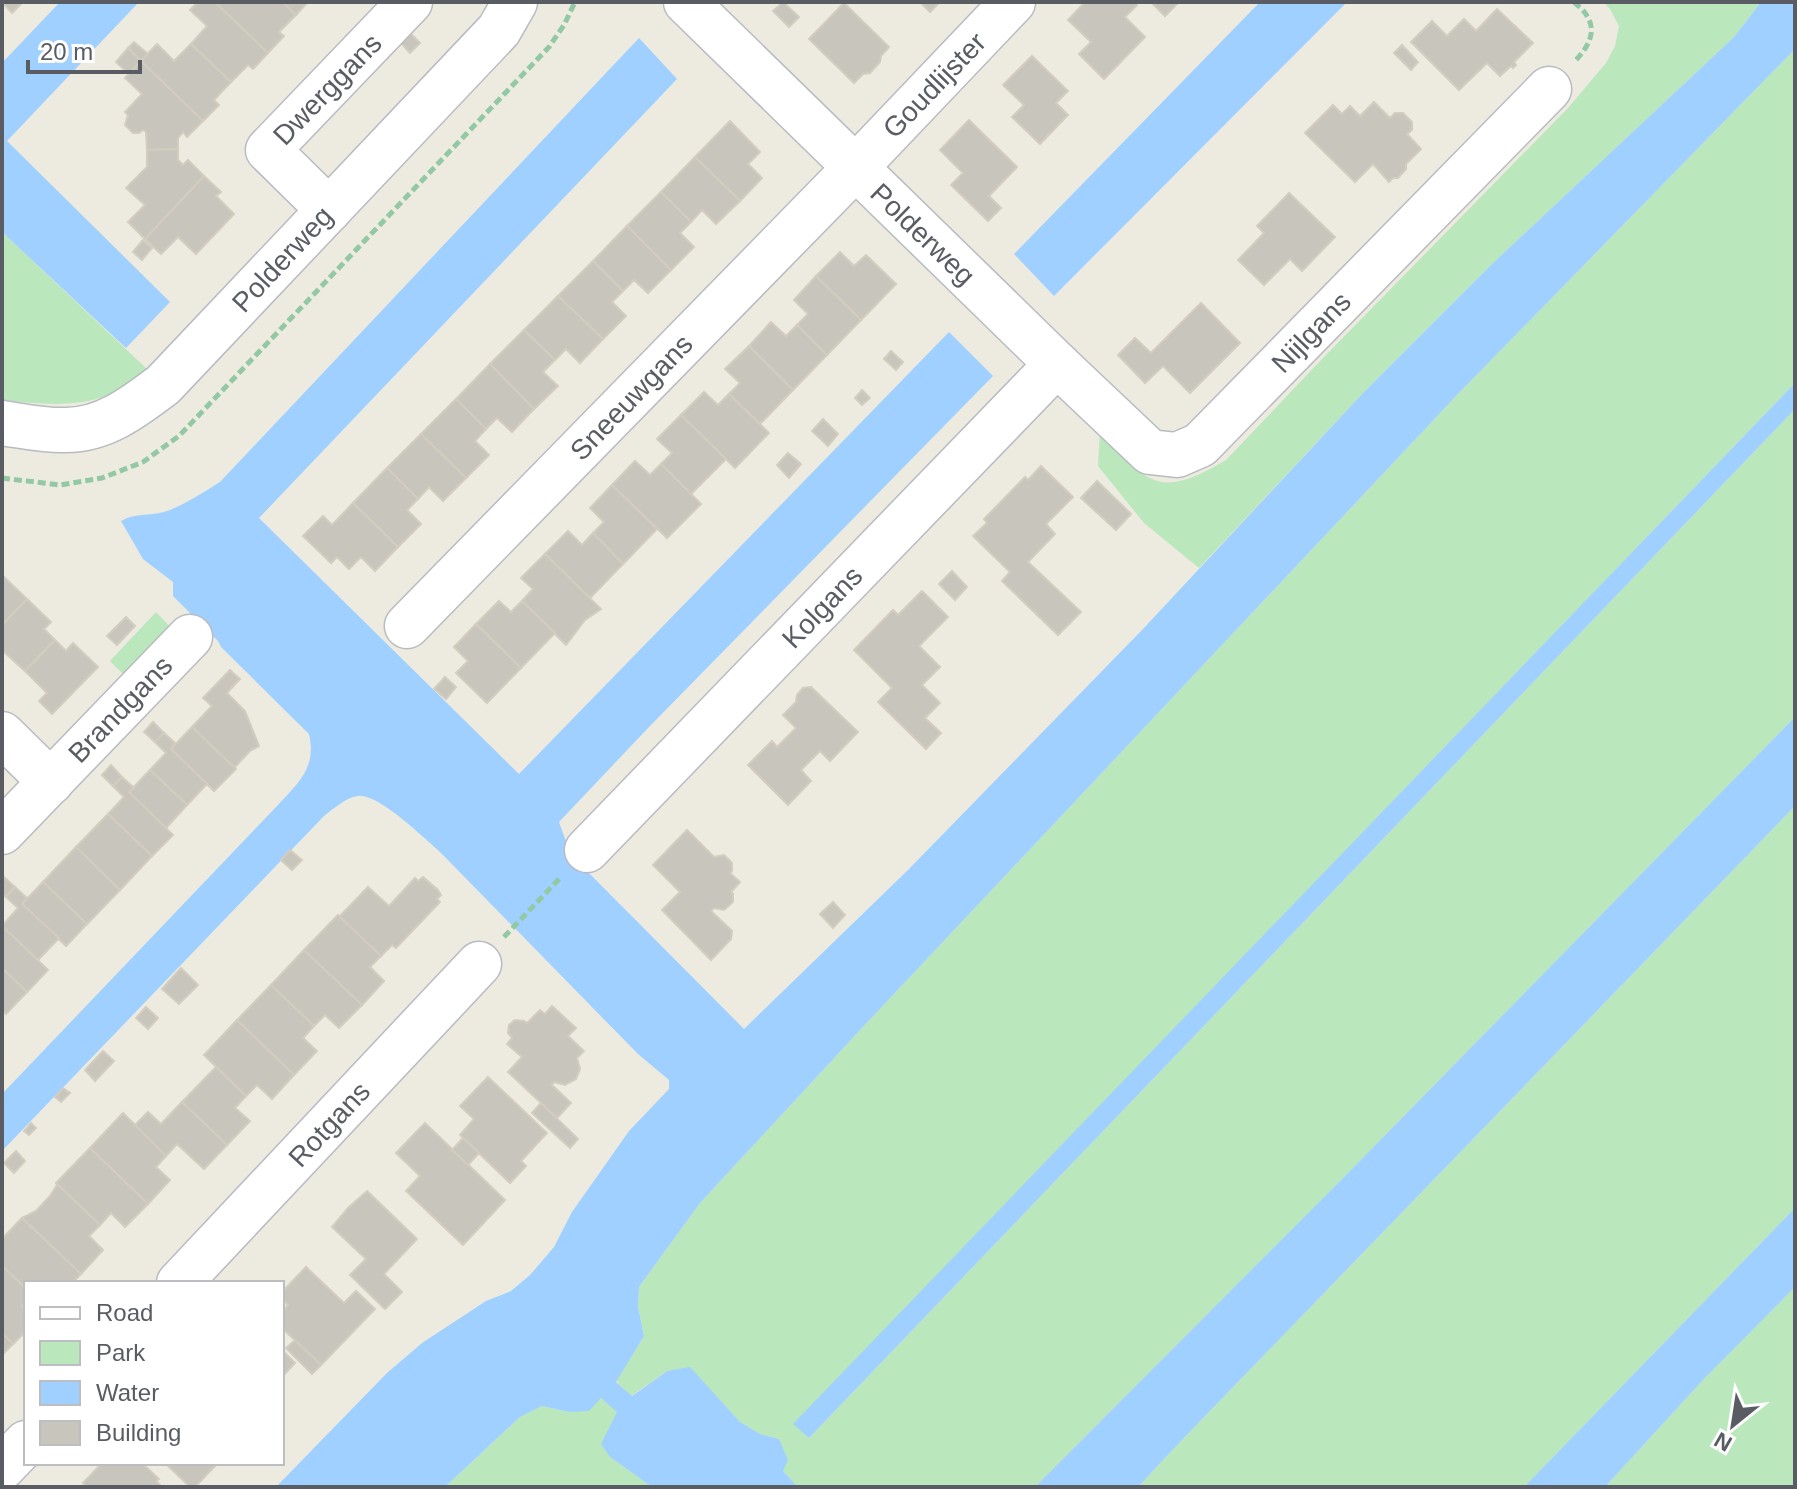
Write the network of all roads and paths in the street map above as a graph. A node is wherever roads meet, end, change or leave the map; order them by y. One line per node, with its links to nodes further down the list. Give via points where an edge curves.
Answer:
1 (410, 2): 8 (street, Dwerggans, via 268,150)
2 (515, 2): 8 (street, Polderweg, via 499,30)
3 (686, 2): 7 (street, Polderweg)
4 (1013, 2): 7 (street, Goudlijster)
5 (1574, 2): 6 (path, via 1592,29 1587,49)
6 (1549, 89): 9 (street, Nijlgans, via 1200,445 1177,455 1150,452)
7 (855, 168): 9 (street, Polderweg); 11 (street, Sneeuwgans)
8 (329, 210): 10 (street, Polderweg, via 141,402 84,429)
9 (1057, 364): 16 (street, Kolgans)
10 (2, 423)
11 (407, 626)
12 (190, 637): 14 (street, Brandgans)
13 (2, 734): 14 (street, Brandgans)
14 (51, 782): 15 (street, Brandgans)
15 (2, 832)
16 (578, 860): 17 (path)
17 (490, 952): 18 (street, Rotgans)
18 (181, 1281)
19 (24, 1445): 20 (street)
20 (2, 1468)

